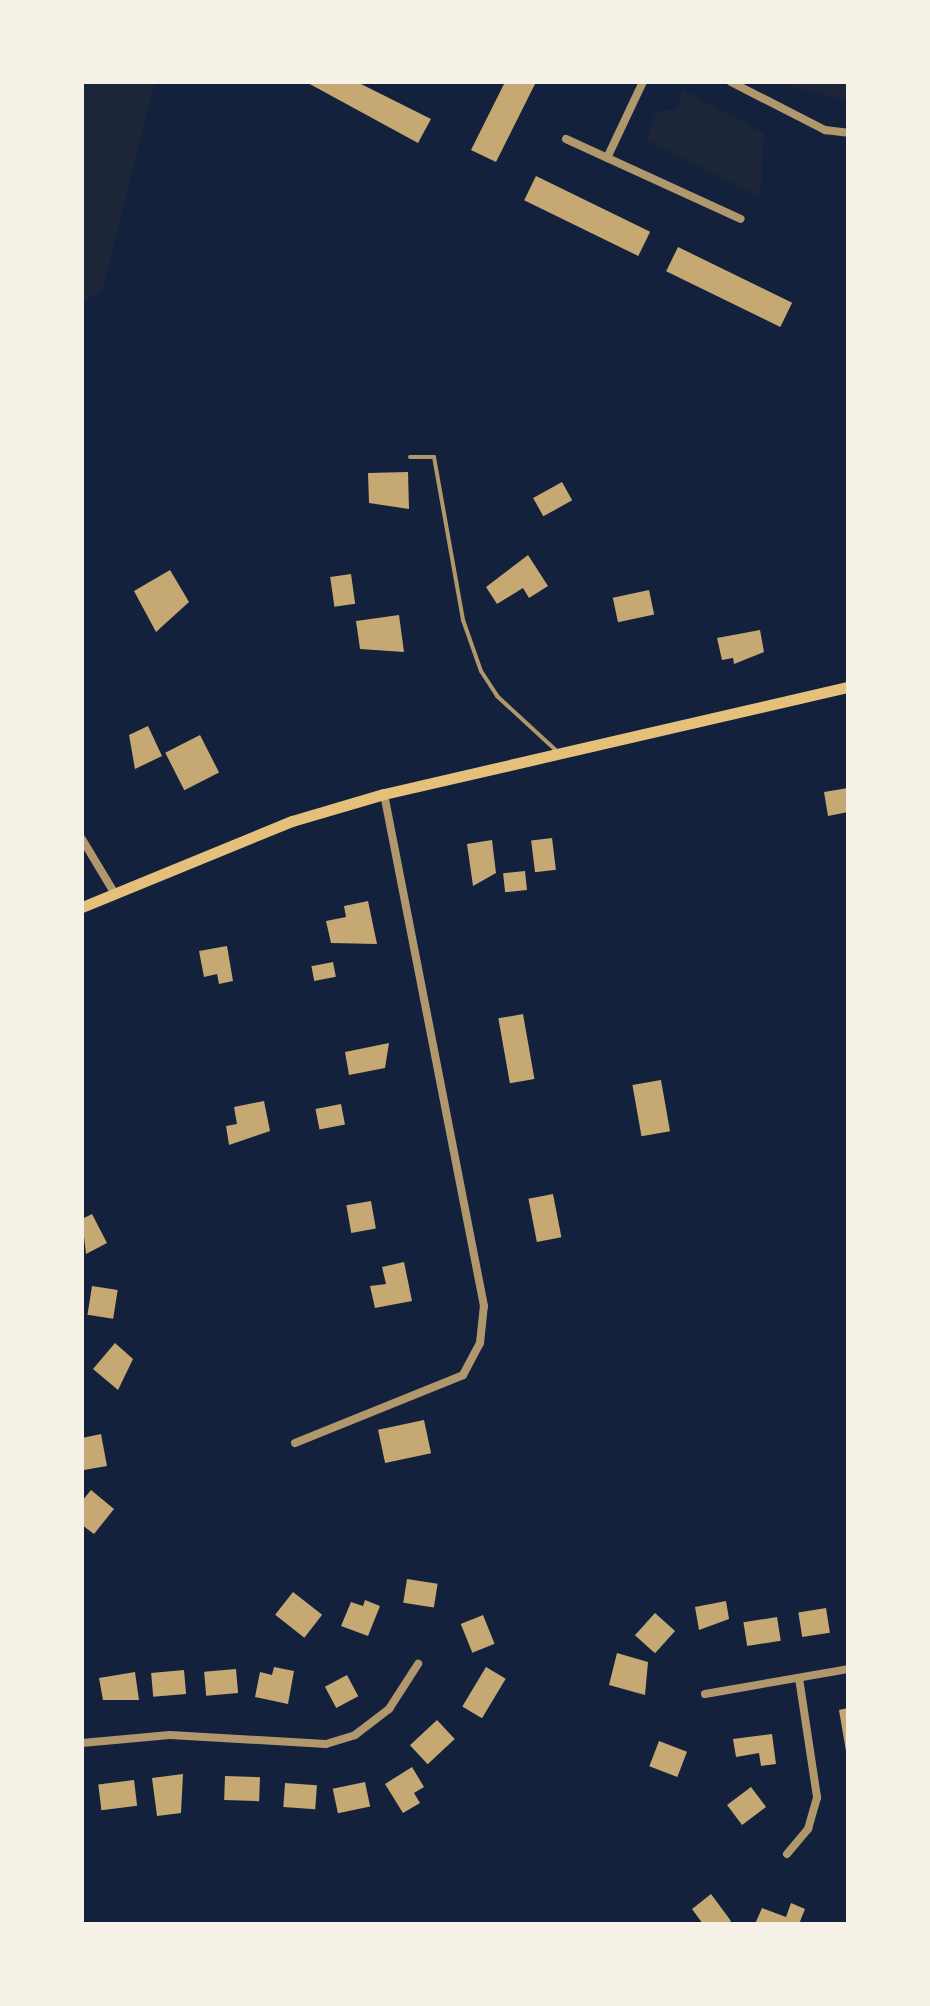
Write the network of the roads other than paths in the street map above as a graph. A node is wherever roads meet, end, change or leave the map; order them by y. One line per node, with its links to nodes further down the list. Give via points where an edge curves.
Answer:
1 (643, 82): 5 (street)
2 (731, 82): 3 (street, via 825,130)
3 (848, 133)
4 (566, 139): 5 (street)
5 (607, 158): 6 (street)
6 (741, 219)
7 (410, 457): 9 (lane, via 434,457 463,620 481,671 497,696)
8 (848, 687): 9 (main road)
9 (559, 753): 10 (main road)
10 (384, 794): 12 (main road, via 292,821); 14 (street, via 484,1306 480,1343 463,1375)
11 (82, 839): 12 (street)
12 (115, 894): 13 (main road)
13 (82, 907)
14 (295, 1443)
15 (418, 1664): 19 (street, via 389,1709 355,1735 326,1744 170,1735)
16 (848, 1669): 17 (street)
17 (799, 1678): 18 (street); 20 (street, via 817,1797 808,1829)
18 (705, 1694)
19 (82, 1743)
20 (787, 1854)

